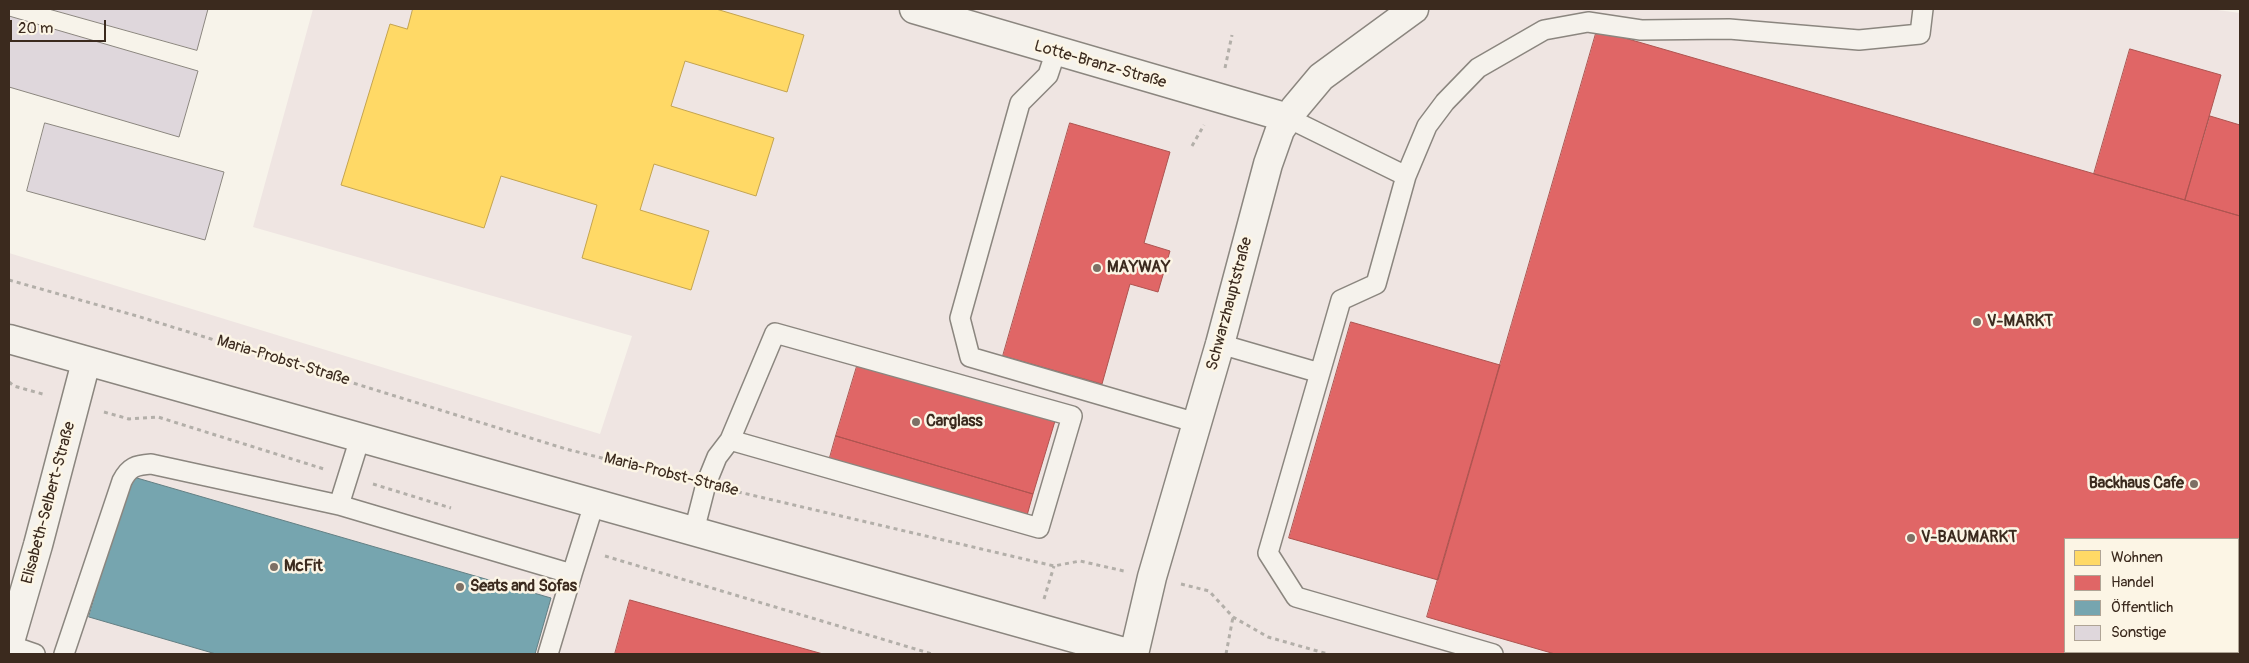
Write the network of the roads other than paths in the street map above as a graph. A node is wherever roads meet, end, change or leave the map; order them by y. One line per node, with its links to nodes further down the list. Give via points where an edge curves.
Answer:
1 (914, 9): 4 (street, Lotte-Branz-Straße)
2 (1414, 9): 5 (street, Schwarzhauptstraße, via 1321,77)
3 (1923, 9): 6 (lane, via 1920,34 1859,40 1729,29 1641,30 1588,22 1544,30 1478,68 1445,102 1427,126)
4 (1056, 51): 5 (street, Lotte-Branz-Straße); 11 (lane, via 1048,75 1020,103 960,318 970,357)
5 (1288, 118): 6 (lane); 8 (street, Schwarzhauptstraße, via 1280,130 1268,164)
6 (1406, 176): 10 (lane, via 1376,284 1341,300)
7 (9, 339): 9 (street)
8 (1220, 344): 10 (lane); 11 (street, Schwarzhauptstraße)
9 (86, 362): 12 (street); 18 (street, Elisabeth-Selbert-Straße)
10 (1320, 373): 23 (lane, via 1268,553 1296,597)
11 (1197, 423): 22 (street, Schwarzhauptstraße)
12 (360, 438): 14 (street); 15 (lane)
13 (730, 440): 13 (lane, via 775,333 1072,416 1039,528); 16 (lane, via 717,457 706,484)
14 (594, 504): 16 (street); 17 (lane)
15 (339, 505): 17 (lane); 20 (lane, via 151,464 136,465 127,471 122,481)
16 (694, 531): 22 (street)
17 (572, 574): 21 (lane)
18 (9, 645): 19 (lane)
19 (35, 654)
20 (64, 654)
21 (548, 654)
22 (1132, 654)
23 (1493, 654)

